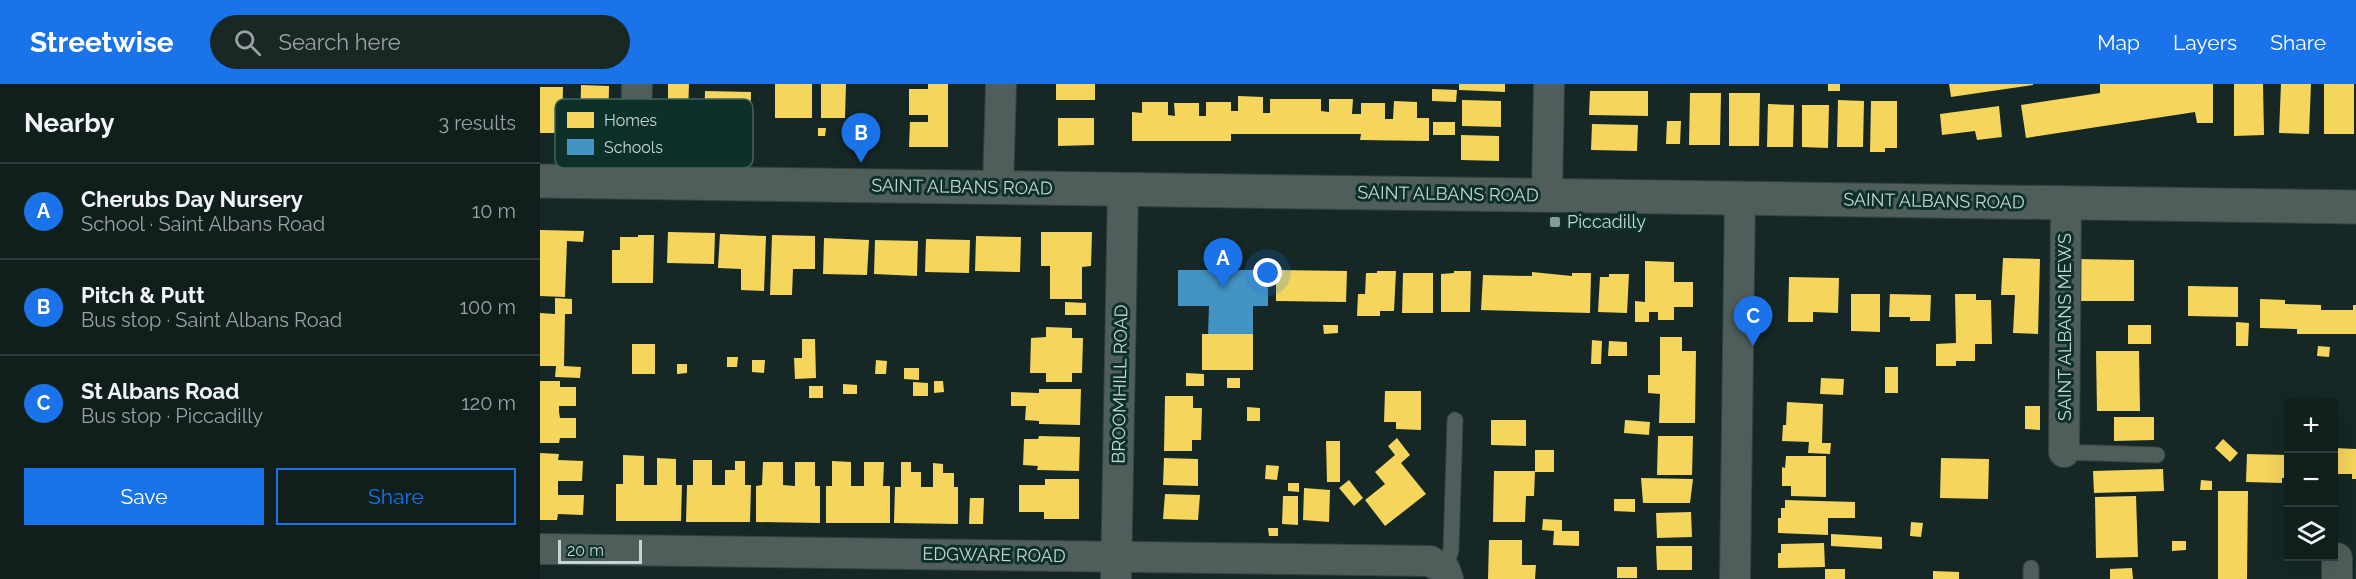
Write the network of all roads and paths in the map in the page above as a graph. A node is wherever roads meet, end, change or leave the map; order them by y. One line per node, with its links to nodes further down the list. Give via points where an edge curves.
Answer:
1 (637, 84): 4 (street)
2 (1001, 84): 8 (street)
3 (1549, 84): 10 (street)
4 (637, 99)
5 (634, 168): 7 (street)
6 (540, 181): 7 (street, SAINT ALBANS ROAD)
7 (634, 183): 8 (street, SAINT ALBANS ROAD)
8 (998, 188): 9 (street, SAINT ALBANS ROAD)
9 (1123, 189): 10 (street, SAINT ALBANS ROAD); 19 (street, BROOMHILL ROAD)
10 (1547, 195): 11 (street, SAINT ALBANS ROAD)
11 (1740, 198): 12 (street, SAINT ALBANS ROAD); 21 (street)
12 (2066, 203): 13 (street, SAINT ALBANS ROAD); 15 (street, SAINT ALBANS MEWS)
13 (2356, 207)
14 (1455, 420): 20 (lane, via 1452,550)
15 (2064, 452): 16 (lane)
16 (2157, 455)
17 (540, 549): 18 (street, EDGWARE ROAD)
18 (799, 566): 19 (street, EDGWARE ROAD)
19 (1116, 568): 20 (street, EDGWARE ROAD, via 1430,561)
20 (1447, 574)
21 (1735, 579)

